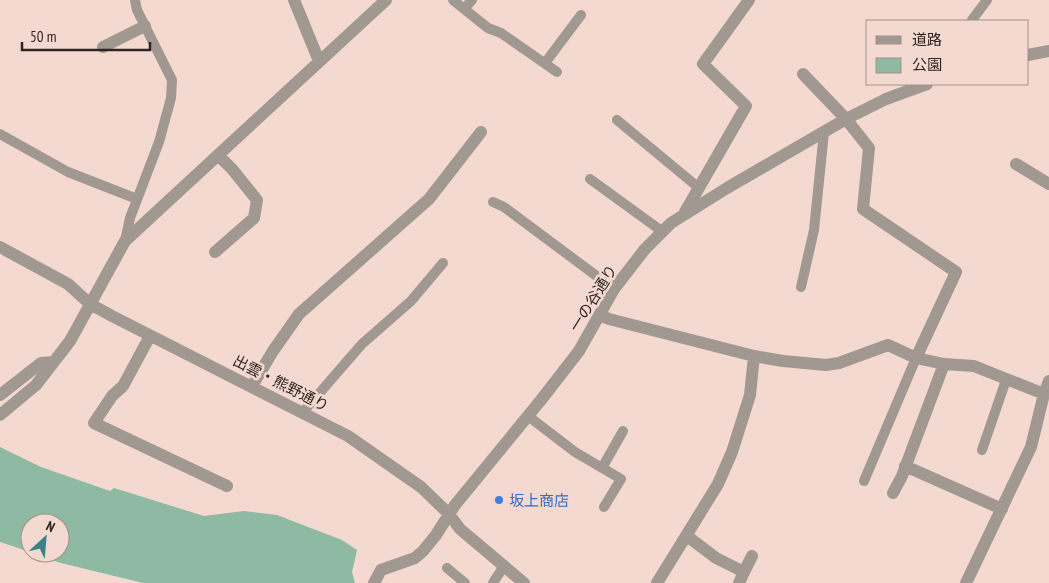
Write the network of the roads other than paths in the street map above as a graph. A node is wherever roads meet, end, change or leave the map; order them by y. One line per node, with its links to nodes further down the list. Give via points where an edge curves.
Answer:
1 (135, 0): 11 (lane)
2 (294, 0): 15 (street)
3 (386, 0): 15 (street)
4 (454, 0): 8 (lane)
5 (472, 0): 8 (lane)
6 (749, 0): 29 (street, via 704,64 746,106)
7 (987, 0): 10 (lane)
8 (464, 10): 16 (lane)
9 (581, 15): 16 (lane)
10 (972, 20)
11 (145, 26): 12 (street); 30 (lane, via 172,80 172,98)
12 (103, 47)
13 (1049, 51): 14 (street)
14 (1029, 55)
15 (319, 61): 25 (street)
16 (545, 63): 17 (lane)
17 (557, 72)
18 (803, 74): 20 (street)
19 (924, 85): 20 (street, 一の谷通り)
20 (846, 119): 23 (street, 一の谷通り); 44 (street, via 869,148 863,209 956,272)
21 (617, 120): 29 (lane)
22 (481, 132): 49 (street, via 429,199 299,314)
23 (824, 132): 32 (street, 一の谷通り); 38 (lane, via 814,230)
24 (0, 134): 30 (lane, via 68,172)
25 (218, 155): 34 (street); 36 (street, via 257,200 254,218)
26 (1016, 164): 28 (street)
27 (590, 179): 33 (lane)
28 (1049, 184)
29 (699, 188): 32 (street)
30 (138, 199): 34 (lane)
31 (493, 202): 39 (lane)
32 (684, 214): 33 (street, 一の谷通り)
33 (663, 232): 39 (street, 一の谷通り, via 645,249)
34 (125, 241): 40 (street)
35 (0, 247): 40 (street, 出雲・熊野通り, via 68,284)
36 (215, 252)
37 (443, 263): 52 (lane, via 410,301 362,344)
38 (801, 287)
39 (614, 289): 41 (street, 一の谷通り)
40 (90, 304): 42 (street, 出雲・熊野通り); 45 (street, via 70,341)
41 (600, 314): 43 (street); 54 (street, 一の谷通り, via 579,351)
42 (150, 336): 49 (street, 出雲・熊野通り); 60 (street, via 123,386 94,423)
43 (754, 356): 44 (street, via 826,365 888,345); 65 (street, via 750,395 732,452 718,484)
44 (916, 358): 46 (street); 59 (lane)
45 (54, 362): 51 (street, via 41,363); 53 (street, via 36,385)
46 (944, 364): 47 (street, via 974,366); 57 (street)
47 (1006, 380): 50 (street); 56 (lane)
48 (1049, 381): 50 (street)
49 (252, 386): 52 (street, 出雲・熊野通り)
50 (1044, 394): 63 (street, via 1031,447)
51 (0, 395)
52 (303, 412): 64 (street, 出雲・熊野通り, via 387,462)
53 (0, 415)
54 (528, 416): 58 (lane); 64 (street, 一の谷通り)
55 (623, 431): 58 (lane)
56 (982, 450)
57 (906, 466): 61 (street); 63 (street)
58 (602, 468): 62 (lane, via 621,479)
59 (864, 481)
60 (227, 486)
61 (893, 493)
62 (604, 507)
63 (1002, 509): 75 (street)
64 (450, 514): 67 (street, 出雲・熊野通り, via 460,529); 70 (street, 一の谷通り, via 423,551 415,558 381,570)
65 (687, 536): 69 (street); 74 (street)
66 (752, 556): 69 (street)
67 (504, 566): 72 (lane); 73 (street, 出雲・熊野通り)
68 (447, 568): 71 (lane)
69 (742, 577)
70 (374, 583)
71 (465, 583)
72 (493, 583)
73 (524, 583)
74 (657, 583)
75 (966, 583)

